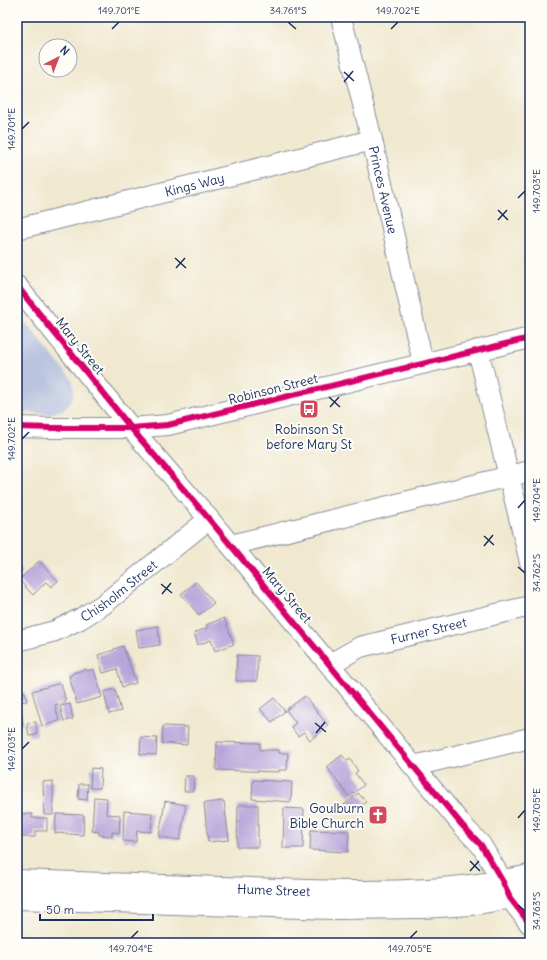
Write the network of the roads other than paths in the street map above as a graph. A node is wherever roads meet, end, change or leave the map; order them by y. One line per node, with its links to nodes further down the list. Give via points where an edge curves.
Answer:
1 (341, 17): 2 (street, Princes Avenue)
2 (372, 140): 3 (street, Kings Way); 7 (street, Princes Avenue)
3 (17, 229)
4 (17, 286): 9 (street, Mary Street)
5 (530, 338): 6 (street, Robinson Street)
6 (478, 350): 7 (street, Robinson Street); 11 (street)
7 (423, 363): 9 (street, Robinson Street, via 202,418)
8 (17, 427): 9 (street, Robinson Street)
9 (131, 428): 12 (street, Mary Street)
10 (530, 471): 11 (street)
11 (509, 476): 13 (street); 14 (street)
12 (209, 519): 13 (street, Mary Street); 16 (street, Chisholm Street, via 104,604 80,619 55,630)
13 (231, 545): 17 (street, Mary Street)
14 (530, 562)
15 (530, 606): 17 (street, Furner Street, via 360,647)
16 (17, 641)
17 (330, 664): 19 (street, Mary Street)
18 (530, 738): 19 (street)
19 (414, 766): 22 (street, Mary Street, via 481,845)
20 (530, 876): 22 (main road, Hume Street)
21 (17, 881): 22 (main road, Hume Street, via 330,892)
22 (514, 891): 23 (main road, Hume Street, via 470,904 363,908); 24 (street, Mary Street)
23 (17, 898)
24 (530, 924)

